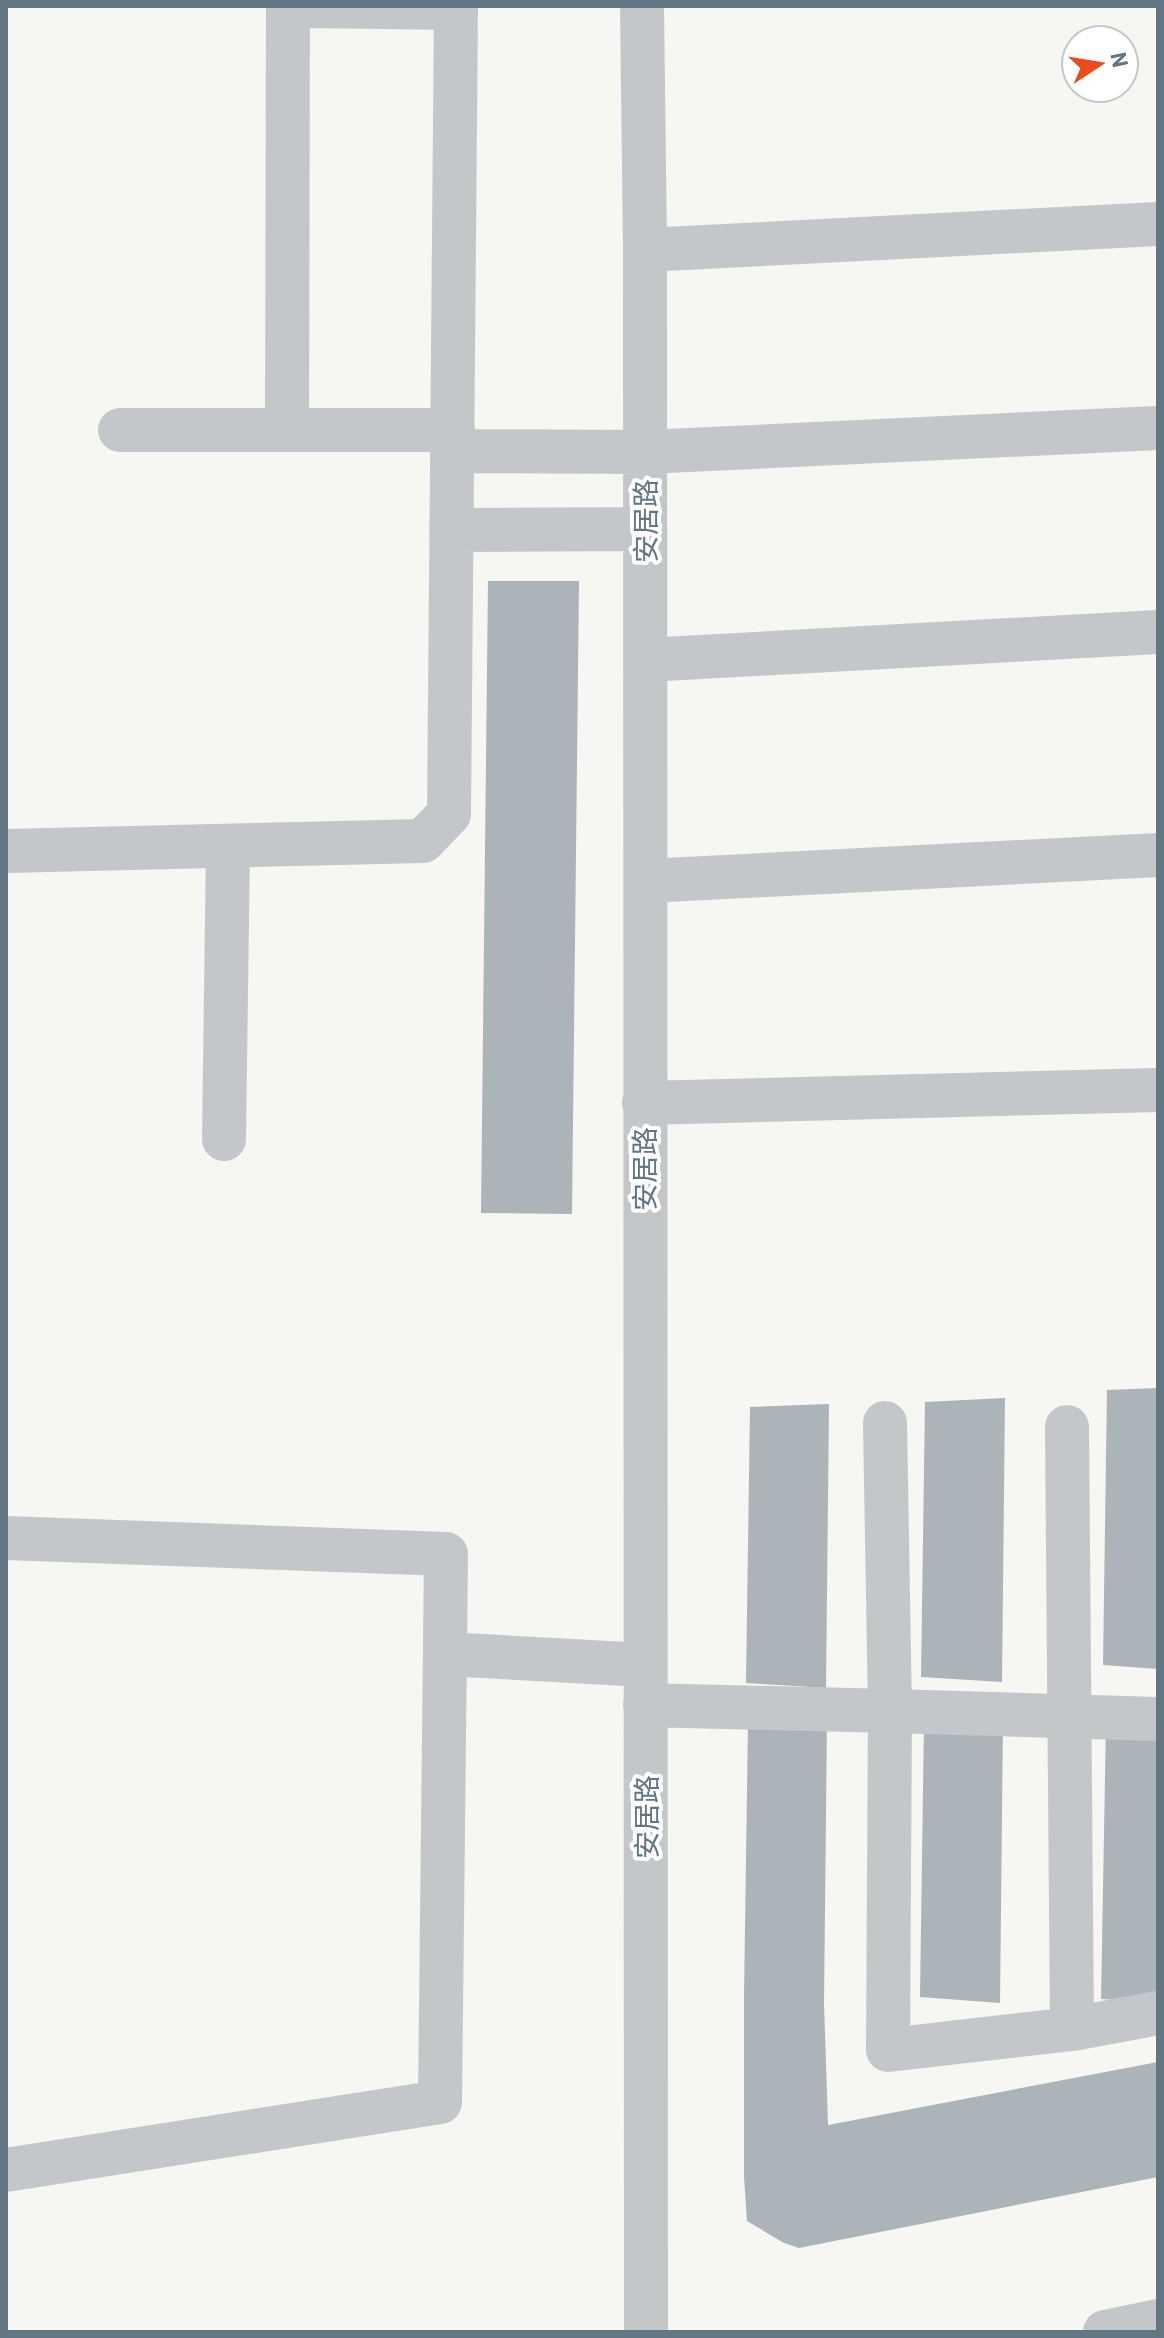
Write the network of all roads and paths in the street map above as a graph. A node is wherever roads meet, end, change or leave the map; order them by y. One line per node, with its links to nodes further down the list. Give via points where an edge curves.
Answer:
1 (288, 6): 9 (street)
2 (308, 6): 4 (street)
3 (642, 6): 6 (street, 安居路)
4 (456, 7): 10 (street)
5 (1158, 224): 6 (street)
6 (645, 250): 11 (street, 安居路)
7 (1158, 428): 11 (street)
8 (120, 430): 9 (street)
9 (287, 430): 10 (street)
10 (452, 441): 11 (street); 13 (street)
11 (645, 452): 12 (street, 安居路)
12 (645, 529): 13 (street); 15 (street, 安居路)
13 (451, 530): 16 (street, via 449,814 423,841)
14 (1158, 632): 15 (street)
15 (646, 660): 19 (street, 安居路)
16 (228, 846): 17 (street); 22 (street)
17 (6, 851)
18 (1158, 855): 19 (street)
19 (646, 881): 21 (street, 安居路)
20 (1158, 1090): 21 (street)
21 (644, 1103): 27 (street, 安居路)
22 (224, 1139)
23 (885, 1423): 28 (street)
24 (1067, 1427): 29 (street)
25 (6, 1538): 26 (street, via 446,1554)
26 (445, 1654): 27 (street); 33 (street, via 440,2102)
27 (645, 1685): 28 (street); 35 (street, 安居路)
28 (890, 1711): 29 (street); 32 (street, via 888,2050)
29 (1070, 1716): 30 (street); 32 (street)
30 (1158, 1719)
31 (1158, 2013): 32 (street)
32 (1072, 2029)
33 (6, 2170)
34 (1158, 2321): 36 (street)
35 (646, 2332)
36 (1105, 2332)

